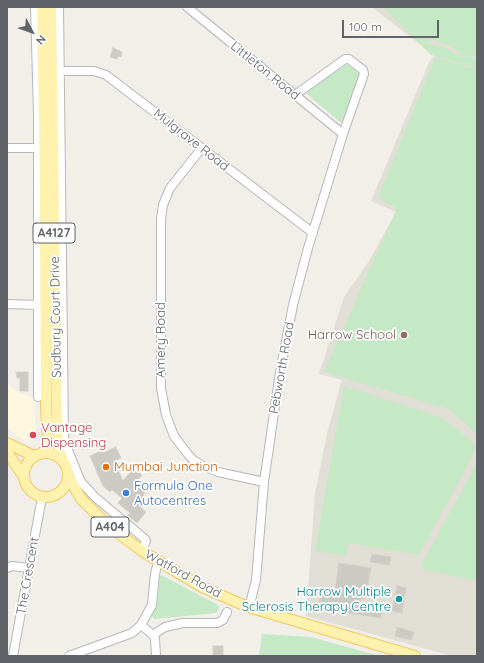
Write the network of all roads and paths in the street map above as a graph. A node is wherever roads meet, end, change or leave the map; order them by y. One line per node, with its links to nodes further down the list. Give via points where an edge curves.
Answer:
1 (35, 7): 11 (street, Sudbury Court Drive)
2 (42, 7): 20 (main road, Sudbury Court Drive / A4127, via 48,444)
3 (51, 7): 7 (main road, Sudbury Court Drive / A4127)
4 (59, 7): 6 (street, Sudbury Court Drive)
5 (187, 7): 8 (street, Littleton Road)
6 (60, 71): 7 (street, Sudbury Court Drive); 12 (street, Mulgrave Road, via 94,70 106,75)
7 (56, 95): 17 (main road, Sudbury Court Drive / A4127)
8 (295, 95): 9 (street, Littleton Road); 9 (street, Pebworth Road, via 345,59 349,59 363,70 364,74)
9 (343, 134): 13 (street, Pebworth Road)
10 (7, 148): 11 (street)
11 (38, 148): 15 (street, Sudbury Court Drive)
12 (201, 148): 13 (street, Mulgrave Road); 24 (street, Amery Road, via 170,188 161,219 161,388 166,416 174,436 193,460 218,472)
13 (313, 233): 24 (street, Pebworth Road, via 280,372)
14 (7, 304): 15 (street)
15 (39, 304): 16 (street, Sudbury Court Drive)
16 (38, 397)
17 (61, 426): 21 (main road, Sudbury Court Drive / A4127, via 58,443); 27 (street, via 81,482)
18 (7, 443): 20 (main road)
19 (7, 452): 23 (main road)
20 (38, 455): 21 (main road, via 50,453); 23 (main road, via 28,463)
21 (61, 458): 22 (main road)
22 (68, 476): 25 (main road, via 66,484); 28 (main road, Watford Road / A404)
23 (24, 477): 26 (main road, via 29,490)
24 (264, 482): 33 (street, Pebworth Road, via 256,580)
25 (59, 492): 26 (main road); 28 (main road, Watford Road / A404, via 70,494)
26 (42, 497): 32 (street, The Crescent)
27 (95, 497): 28 (street); 29 (street, via 145,539)
28 (84, 502): 29 (main road, Watford Road / A404, via 110,527)
29 (142, 551): 30 (main road, Watford Road / A404)
30 (160, 562): 33 (main road, Watford Road / A404, via 202,587); 35 (street, via 155,574 152,605)
31 (7, 568): 32 (street)
32 (29, 568): 37 (street, The Crescent)
33 (248, 607): 40 (main road, Watford Road / A404)
34 (227, 612): 36 (street, via 223,620 217,623 183,623 165,627)
35 (141, 624): 36 (street); 38 (street, via 132,633)
36 (153, 635): 39 (street)
37 (13, 656)
38 (68, 656)
39 (156, 656)
40 (416, 656)

